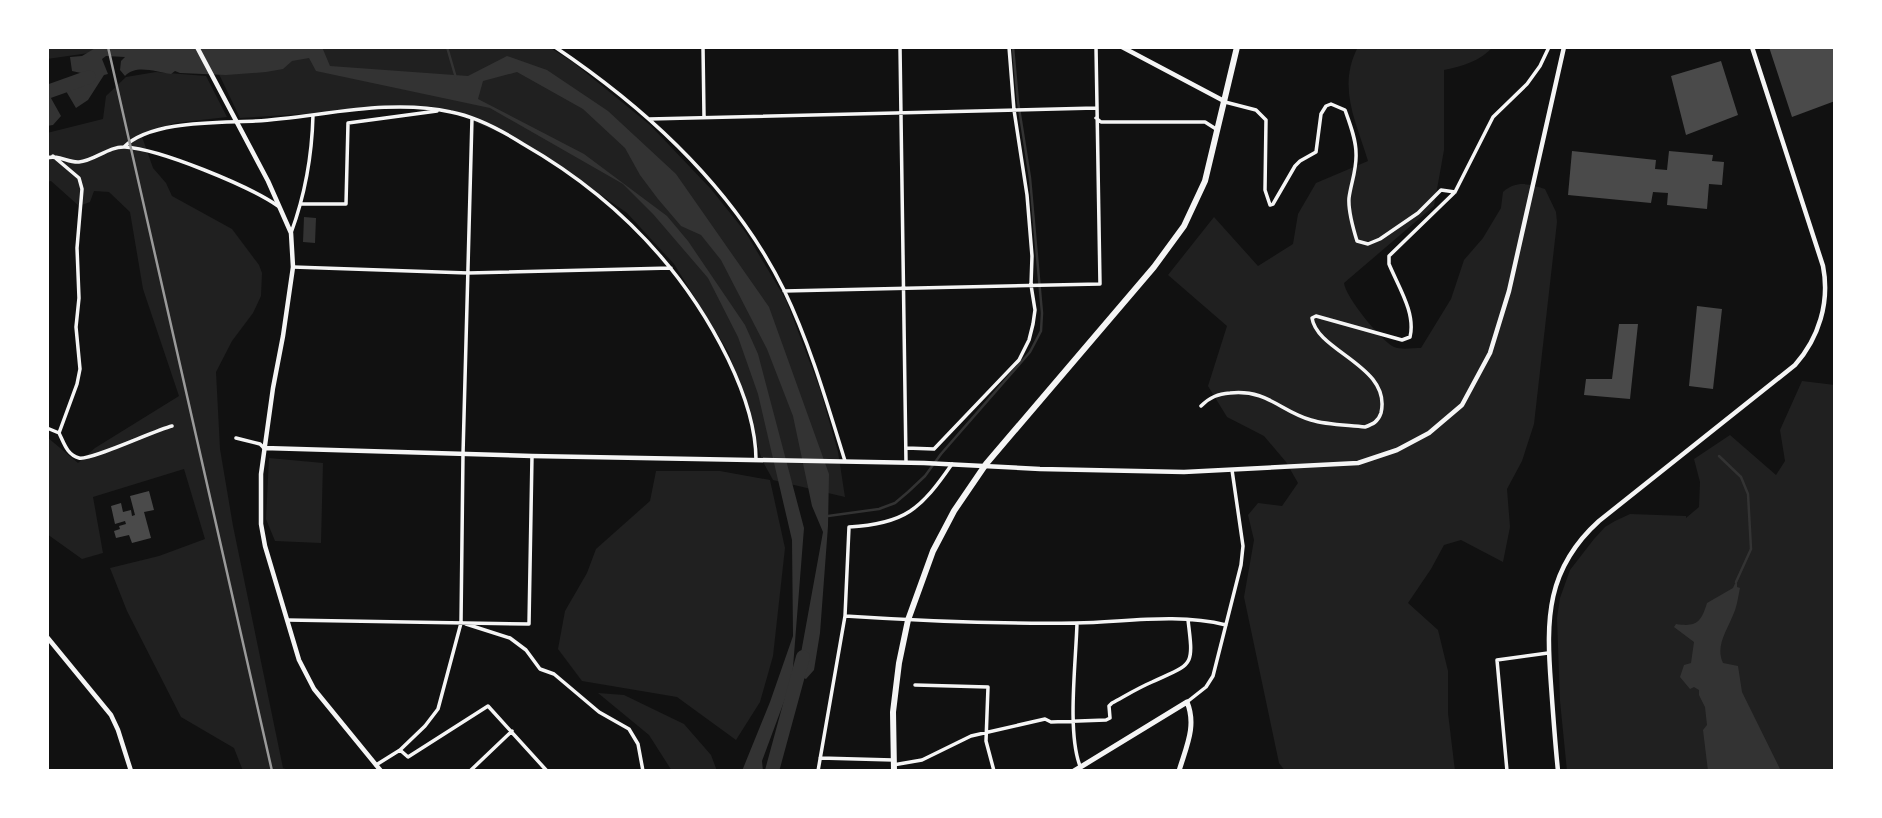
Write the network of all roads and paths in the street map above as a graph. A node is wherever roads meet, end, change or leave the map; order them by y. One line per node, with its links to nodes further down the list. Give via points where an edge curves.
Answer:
1 (197, 47): 22 (street)
2 (555, 47): 21 (street)
3 (703, 47): 18 (street)
4 (900, 47): 16 (street)
5 (1009, 47): 15 (street)
6 (1096, 47): 13 (street)
7 (1122, 47): 12 (street)
8 (1237, 47): 12 (highway)
9 (1549, 47): 27 (street, via 1527,84 1493,117)
10 (1564, 47): 51 (street, via 1509,291 1490,353 1462,405 1419,438 1358,463)
11 (1752, 47): 60 (street, via 1823,266 1822,315 1795,365 1580,540 1553,592)
12 (1224, 101): 23 (highway); 27 (street, via 1256,110 1266,120 1265,190 1270,205 1295,166 1316,152 1326,106 1345,110 1356,151 1349,199 1357,242 1380,239 1418,213 1441,190)
13 (1096, 108): 15 (street); 20 (street)
14 (442, 110): 17 (street, via 394,108); 19 (street); 28 (street, via 348,123 346,204)
15 (1015, 110): 16 (street); 34 (street, via 1027,195)
16 (901, 111): 18 (street); 35 (street)
17 (313, 116): 22 (street); 28 (street)
18 (704, 116): 21 (street)
19 (472, 118): 32 (street, via 534,150 589,187); 33 (street)
20 (1096, 118): 23 (street, via 1101,122 1205,122); 34 (street, via 1100,284)
21 (649, 119): 36 (street, via 728,202 762,249)
22 (236, 122): 24 (street, via 182,125 132,139); 29 (street)
23 (1218, 131): 50 (highway, via 1205,181 1184,226)
24 (124, 147): 25 (street, via 79,162); 29 (street, via 194,167 261,194)
25 (53, 156): 26 (street); 40 (street, via 79,178 82,189 76,327 80,369)
26 (47, 158)
27 (1455, 192): 37 (street, via 1389,256 1408,309 1410,337 1402,340 1312,318 1317,331 1362,367 1378,387 1382,408 1374,424 1365,427 1310,420 1257,394 1239,392 1221,394)
28 (302, 204): 30 (street)
29 (279, 207): 30 (street)
30 (291, 233): 31 (street)
31 (293, 267): 33 (street); 42 (street)
32 (671, 268): 33 (street); 46 (street, via 702,311 737,378)
33 (468, 273): 44 (street)
34 (1031, 285): 35 (street); 43 (street, via 1033,324 1019,360 934,449)
35 (904, 288): 36 (street); 43 (street)
36 (784, 291): 47 (street, via 807,344)
37 (1201, 406)
38 (172, 426): 40 (street, via 87,459 67,450)
39 (47, 428): 40 (street)
40 (59, 433)
41 (236, 438): 42 (street)
42 (264, 448): 44 (street); 53 (street, via 261,524)
43 (906, 448): 48 (street)
44 (463, 454): 45 (street); 56 (street)
45 (531, 456): 46 (street); 56 (street, via 529,625)
46 (756, 460): 47 (street)
47 (842, 461): 48 (street)
48 (906, 462): 49 (street)
49 (952, 464): 50 (street); 52 (street, via 918,507 897,520 849,527)
50 (986, 464): 51 (street, via 1040,469); 54 (highway, via 933,551)
51 (1232, 470): 58 (street, via 1243,546)
52 (845, 616): 54 (street); 67 (street)
53 (287, 620): 56 (street); 68 (street, via 314,689)
54 (908, 620): 57 (street); 69 (highway, via 892,712)
55 (1188, 620): 57 (street); 58 (street); 63 (street, via 1192,650 1182,670 1112,704 1106,720)
56 (461, 623): 66 (street, via 441,702); 75 (street, via 510,638 540,668 629,729 638,744)
57 (1077, 623): 63 (street)
58 (1226, 625): 62 (street, via 1213,676)
59 (47, 637): 71 (street, via 111,715)
60 (1548, 653): 79 (street, via 1497,660); 80 (street)
61 (915, 685): 65 (street, via 988,687)
62 (1187, 702): 70 (main road); 78 (main road, via 1193,716)
63 (1074, 722): 65 (street, via 1045,719); 70 (street)
64 (512, 731): 66 (street, via 488,706 408,757); 73 (street); 74 (street)
65 (986, 732): 69 (street, via 922,760); 77 (street)
66 (400, 750): 68 (street)
67 (820, 758): 69 (street); 76 (street)
68 (376, 765): 72 (street)
69 (893, 765)
70 (1078, 769)
71 (131, 771)
72 (381, 771)
73 (470, 771)
74 (547, 771)
75 (643, 771)
76 (818, 771)
77 (995, 771)
78 (1179, 771)
79 (1507, 771)
80 (1558, 771)

